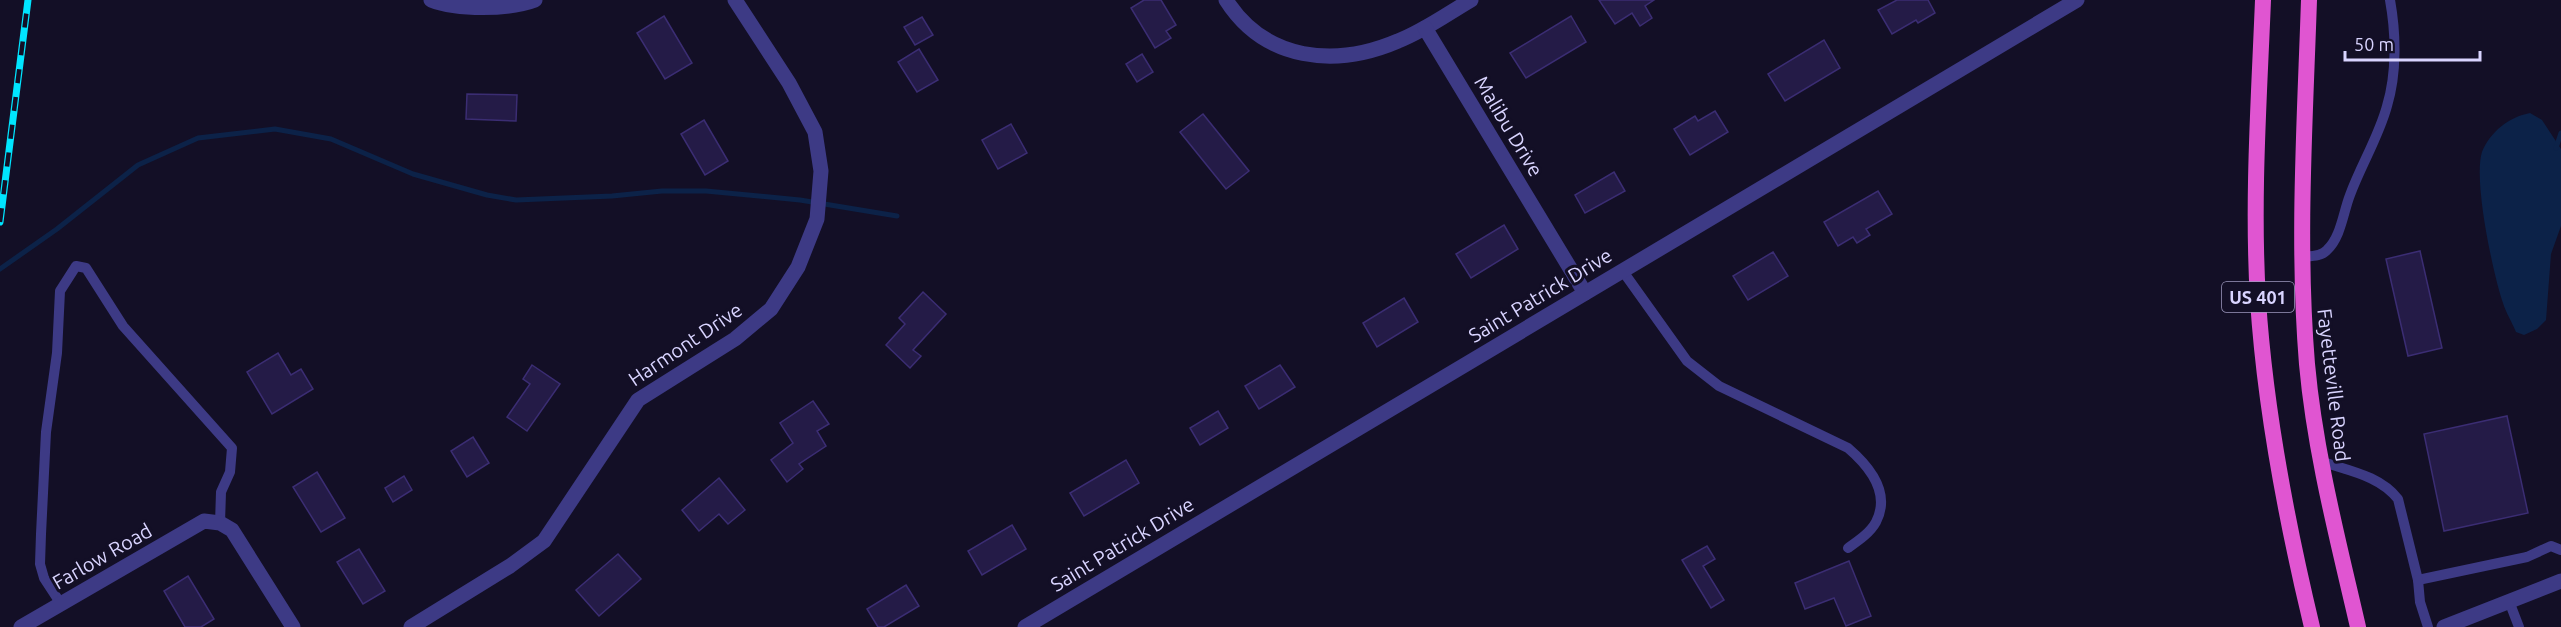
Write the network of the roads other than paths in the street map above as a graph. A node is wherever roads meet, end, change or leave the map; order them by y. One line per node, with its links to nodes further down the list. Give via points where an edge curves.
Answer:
1 (431, 0): 2 (street, via 482,8)
2 (535, 0)
3 (735, 0): 24 (street, Harmont Drive, via 789,83 814,132 820,171 817,219 798,267 771,309 735,339 638,400 544,541)
4 (1226, 0): 10 (street, via 1259,37 1291,52 1311,55 1356,53)
5 (1471, 0): 10 (street)
6 (2077, 0): 12 (street, Saint Patrick Drive)
7 (2263, 0): 26 (highway, US 401, via 2256,168 2258,299 2272,430)
8 (2309, 0): 11 (highway, Fayetteville Road / US 401)
9 (2390, 0): 11 (lane, via 2394,44 2387,105 2349,195 2337,235 2322,255)
10 (1425, 28): 13 (street, Malibu Drive)
11 (2301, 256): 14 (highway, Fayetteville Road / US 401, via 2308,367)
12 (1622, 270): 13 (street, Saint Patrick Drive); 16 (lane, via 1687,361 1719,386 1848,448 1866,463 1881,500 1877,521)
13 (1585, 293): 25 (street, Saint Patrick Drive)
14 (2323, 462): 18 (lane, via 2376,479 2390,489 2398,499); 27 (highway, Fayetteville Road / US 401)
15 (220, 523): 21 (street, Farlow Road, via 204,521); 21 (lane, via 221,492 230,472 232,448 123,326 86,268 76,266 60,291 41,523 40,564); 23 (street, via 232,530)
16 (1848, 548)
17 (2561, 550): 18 (lane, via 2551,546 2527,557)
18 (2418, 580): 28 (lane)
19 (2561, 581): 20 (street)
20 (2509, 602): 29 (street); 30 (lane)
21 (61, 604): 22 (street, Farlow Road)
22 (21, 627)
23 (293, 627)
24 (411, 627)
25 (1025, 627)
26 (2312, 627)
27 (2358, 627)
28 (2428, 627)
29 (2444, 627)
30 (2519, 627)

